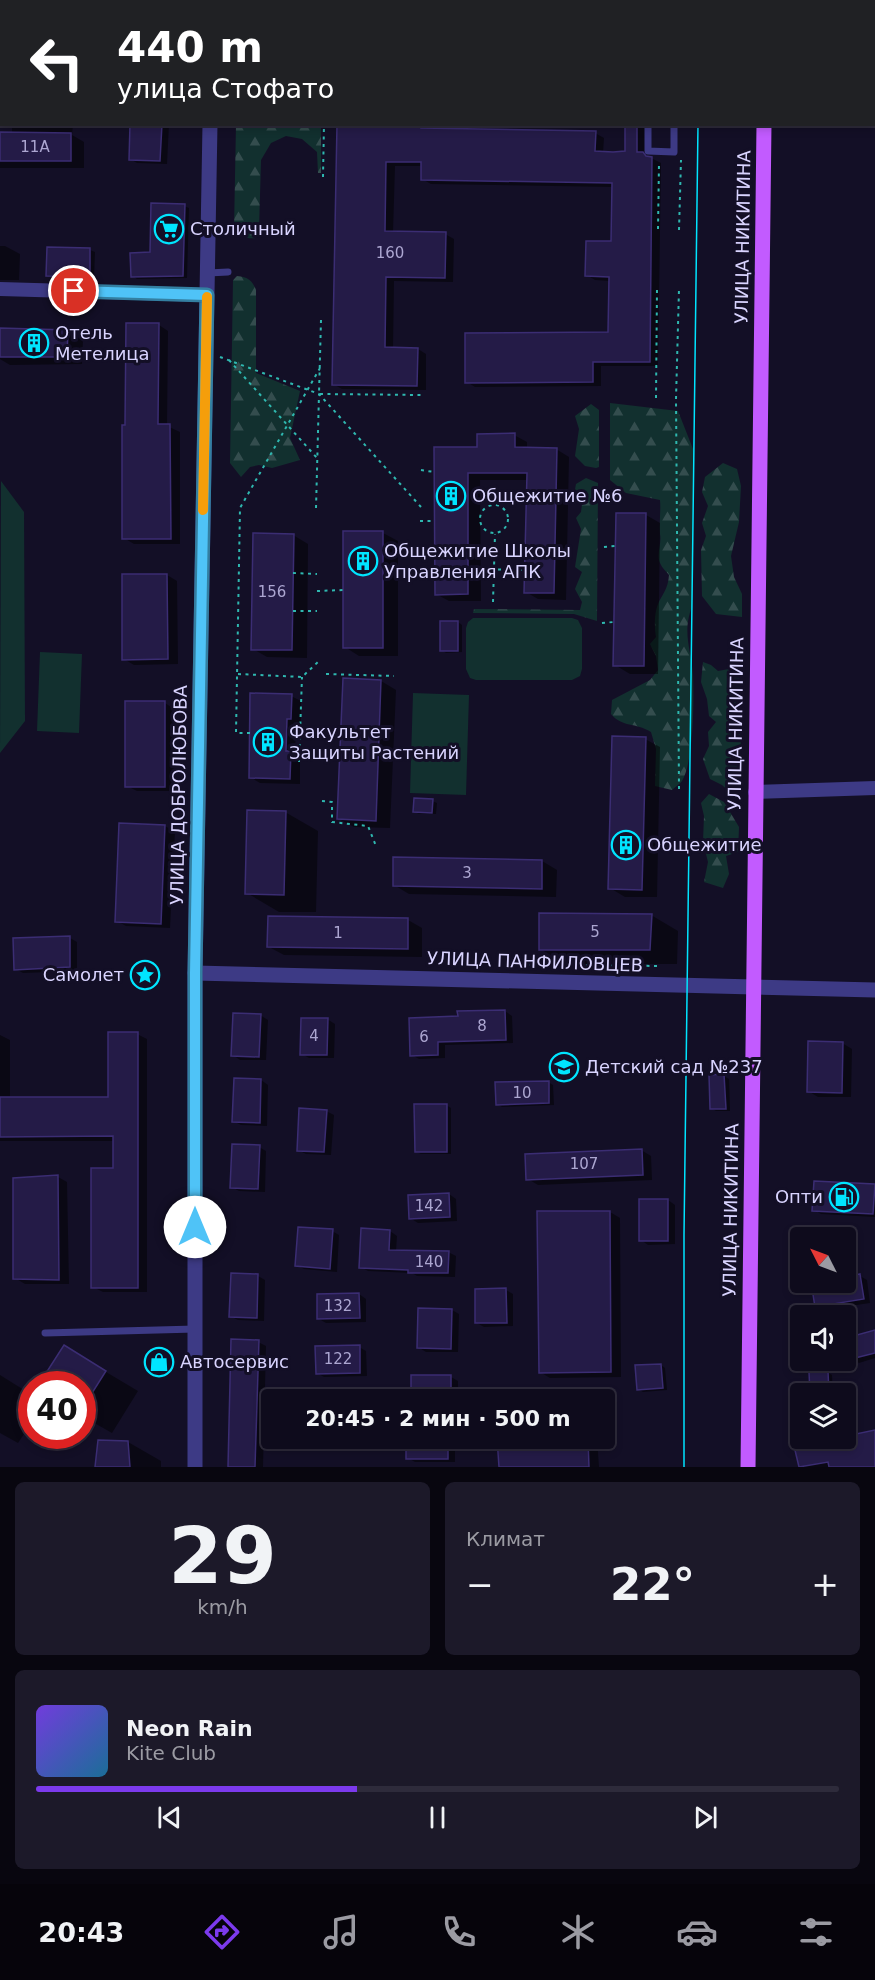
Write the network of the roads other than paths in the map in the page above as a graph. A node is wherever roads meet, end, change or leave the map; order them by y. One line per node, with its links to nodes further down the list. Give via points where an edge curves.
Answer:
1 (210, 126): 6 (street, УЛИЦА ДОБРОЛЮБОВА)
2 (648, 126): 3 (lane, via 648,151 659,152 674,152)
3 (674, 126)
4 (764, 126): 10 (main road, УЛИЦА НИКИТИНА)
5 (228, 272): 6 (lane)
6 (208, 273): 8 (street, УЛИЦА ДОБРОЛЮБОВА)
7 (0, 289): 8 (street)
8 (207, 295): 11 (street, УЛИЦА ДОБРОЛЮБОВА)
9 (875, 788): 10 (street)
10 (755, 792): 12 (main road, УЛИЦА НИКИТИНА)
11 (195, 973): 12 (street, УЛИЦА ПАНФИЛОВЦЕВ); 14 (street, УЛИЦА ДОБРОЛЮБОВА)
12 (753, 987): 13 (street, УЛИЦА ПАНФИЛОВЦЕВ); 17 (main road, УЛИЦА НИКИТИНА)
13 (875, 990)
14 (195, 1329): 15 (lane); 16 (street, УЛИЦА ДОБРОЛЮБОВА)
15 (45, 1333)
16 (195, 1467)
17 (748, 1467)

